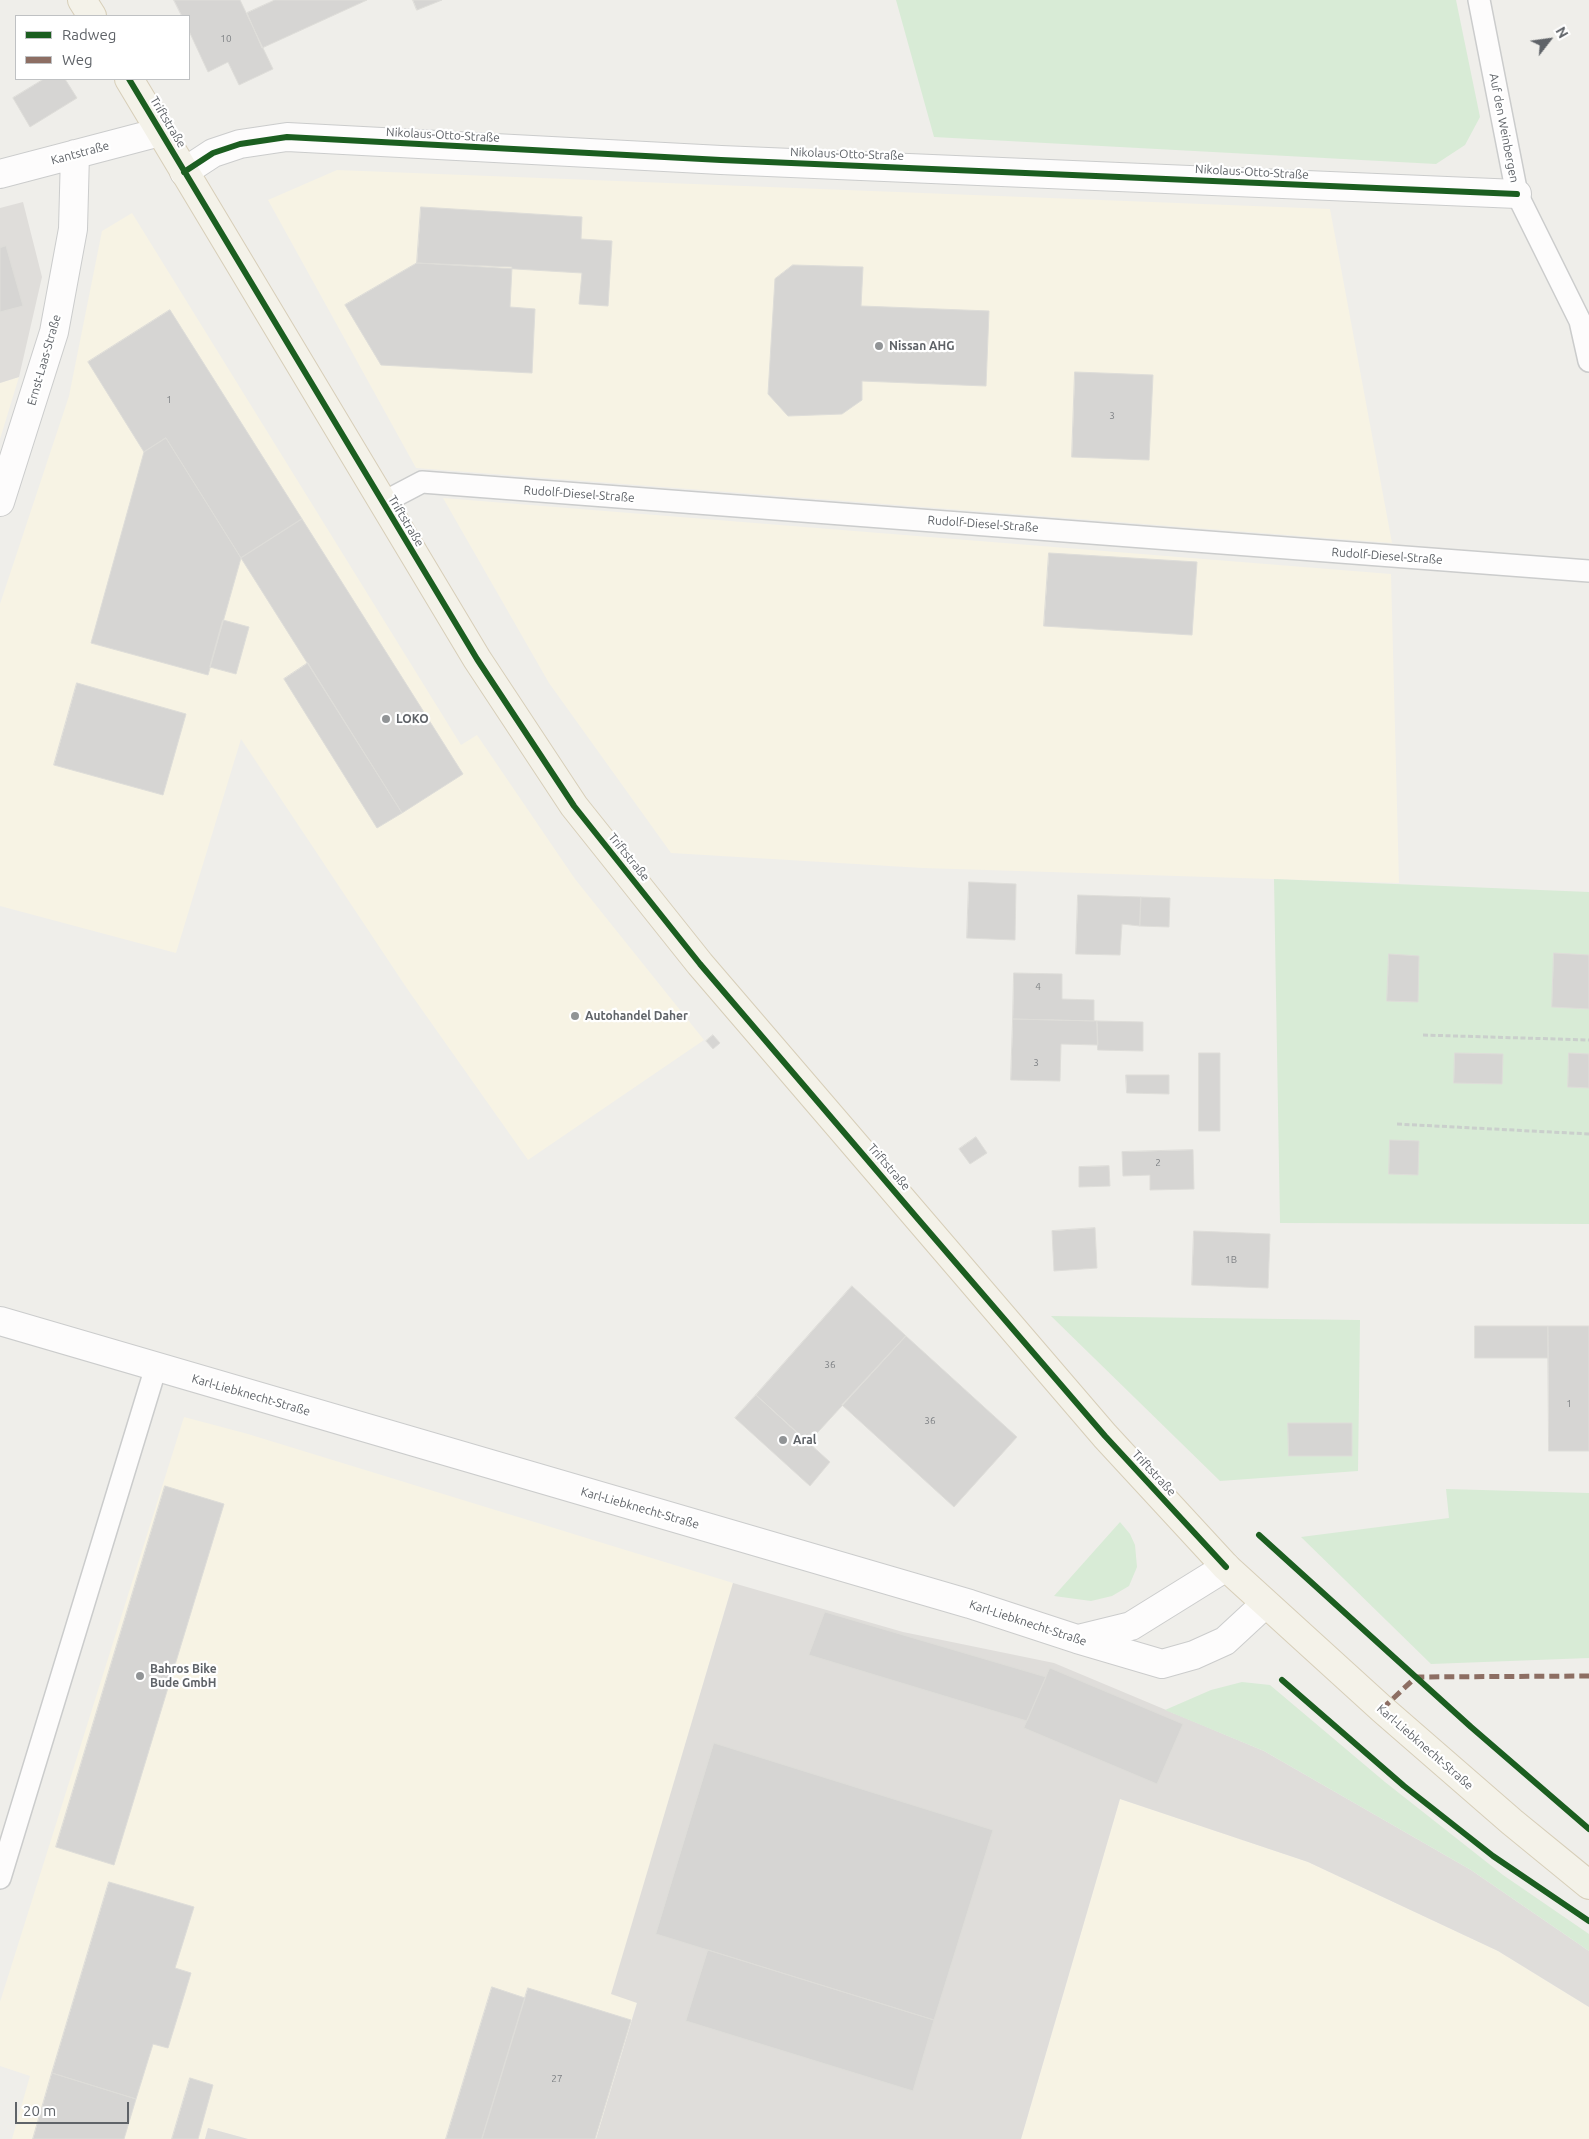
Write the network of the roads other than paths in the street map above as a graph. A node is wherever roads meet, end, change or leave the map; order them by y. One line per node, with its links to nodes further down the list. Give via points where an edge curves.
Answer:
1 (82, 0): 3 (main road)
2 (1479, 0): 9 (lane, Auf den Weinbergen)
3 (91, 15)
4 (130, 80): 5 (main road, Triftstraße)
5 (160, 132): 6 (street, Kantstraße); 7 (main road, Triftstraße)
6 (75, 154): 8 (street, Kantstraße); 11 (street, Ernst-Laas-Straße, via 73,229 54,332)
7 (184, 172): 9 (street, Nikolaus-Otto-Straße, via 212,153 287,137 721,160); 12 (main road, Triftstraße)
8 (0, 174)
9 (1517, 194): 10 (lane, Auf den Weinbergen, via 1580,321)
10 (1589, 361)
11 (0, 502)
12 (382, 503): 13 (lane, Rudolf-Diesel-Straße, via 422,482); 16 (main road, Triftstraße, via 477,659 592,829 700,964 981,1292 1105,1436)
13 (1589, 571)
14 (0, 1321): 15 (street, Karl-Liebknecht-Straße)
15 (156, 1367): 18 (street, Karl-Liebknecht-Straße, via 970,1604); 19 (lane)
16 (1226, 1566): 17 (main road, Karl-Liebknecht-Straße); 18 (street, via 1131,1626)
17 (1265, 1604): 18 (street, Karl-Liebknecht-Straße, via 1225,1641 1194,1655 1162,1664); 20 (main road, Karl-Liebknecht-Straße, via 1504,1816)
18 (1077, 1639)
19 (0, 1878)
20 (1589, 1885)

